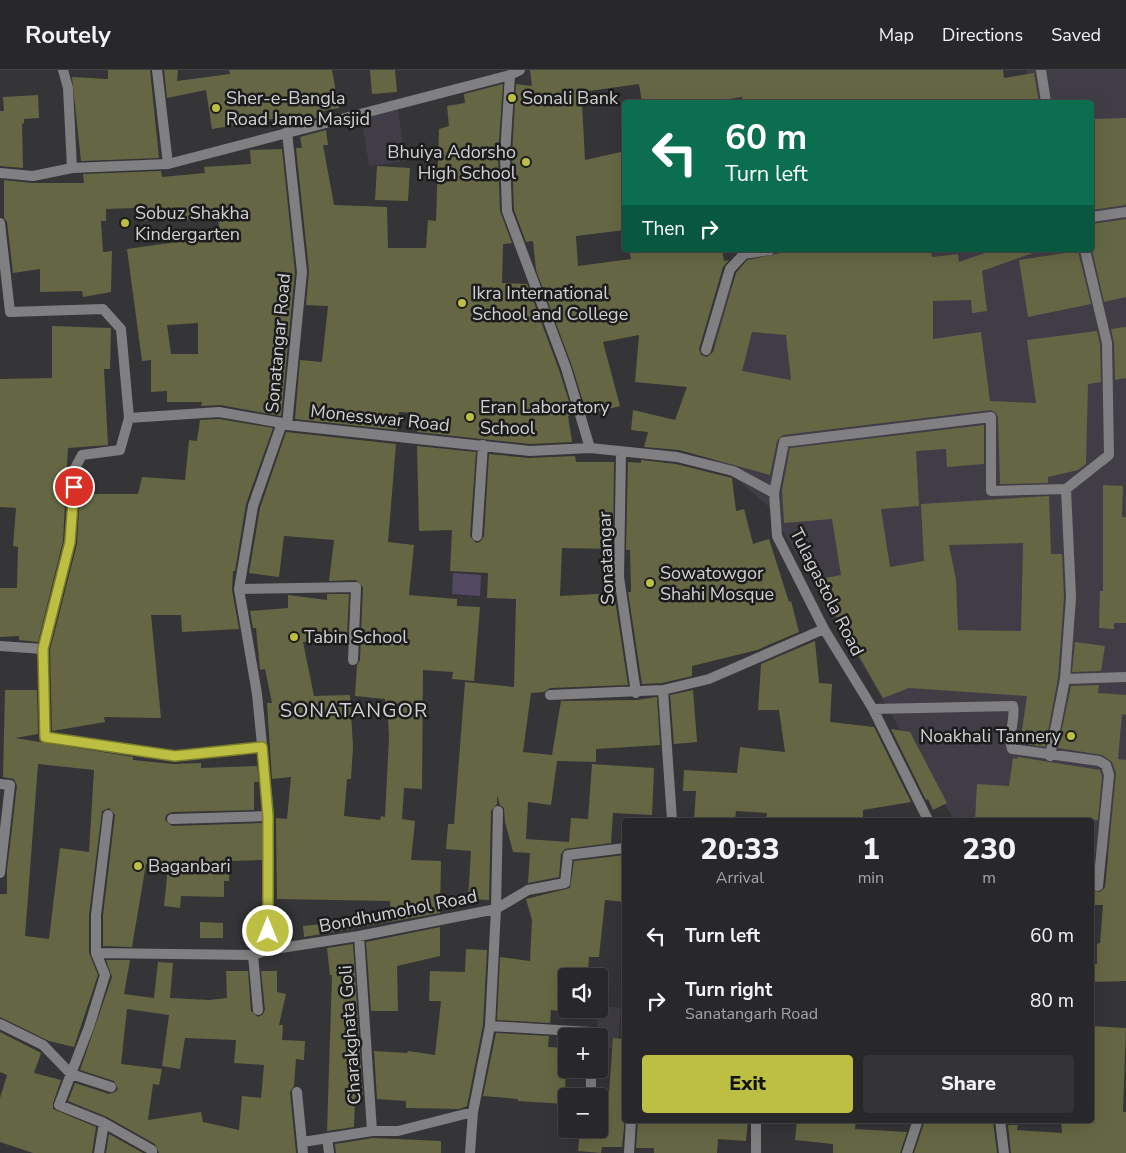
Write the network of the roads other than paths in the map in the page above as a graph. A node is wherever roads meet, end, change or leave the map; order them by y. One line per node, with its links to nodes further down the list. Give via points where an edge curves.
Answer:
1 (64, 70): 9 (street, via 68,88)
2 (157, 70): 8 (street)
3 (520, 70): 5 (street)
4 (1041, 70): 6 (street)
5 (510, 75): 7 (street); 20 (street, via 505,155 507,211 566,368)
6 (1046, 100)
7 (287, 132): 8 (street); 18 (street, Sonatangar Road, via 302,272)
8 (168, 164): 9 (street)
9 (72, 168): 10 (street, via 33,176)
10 (0, 173)
11 (1126, 212): 12 (street)
12 (1094, 217)
13 (0, 224): 17 (street, via 10,312 103,309 121,329)
14 (757, 252): 16 (street, via 744,254 730,270)
15 (1085, 252): 22 (street, via 1107,343 1108,455)
16 (706, 350)
17 (129, 418): 18 (street, Monesswar Road, via 219,412); 28 (street, via 120,450 82,455 75,468 70,542)
18 (284, 424): 19 (street, Monesswar Road); 25 (street, Sonatangar Road, via 253,506)
19 (483, 445): 20 (street, Monesswar Road, via 530,451); 24 (street)
20 (590, 448): 21 (street)
21 (621, 452): 23 (street, via 677,457 733,471); 33 (street, Sonatangar, via 619,576)
22 (1066, 489): 23 (street, Tulagastola Road, via 991,491 991,417 784,442); 31 (street, via 1071,597)
23 (774, 493): 26 (street, Tulagastola Road, via 777,536)
24 (477, 536)
25 (239, 590): 29 (street, via 356,587); 36 (street, Sonatangar Road, via 257,694)
26 (824, 629): 32 (street, via 709,679); 35 (street, Tulagastola Road)
27 (0, 646): 28 (street)
28 (43, 649): 36 (street, via 45,737 175,756)
29 (353, 660)
30 (1126, 677): 31 (street)
31 (1064, 679): 37 (street)
32 (663, 690): 33 (street); 42 (street)
33 (636, 692): 34 (street)
34 (550, 695)
35 (873, 710): 37 (street, via 1013,706 1012,749); 43 (street, Tulagastola Road)
36 (262, 747): 41 (street, Sonatangar Road)
37 (1050, 756): 47 (street, via 1099,761 1106,766 1109,775)
38 (0, 784): 46 (street, via 10,784)
39 (498, 811): 48 (street)
40 (108, 815): 51 (street, via 96,915)
41 (268, 816): 44 (street); 50 (street, Sonatangar Road)
42 (672, 818)
43 (927, 818)
44 (172, 819)
45 (622, 848): 48 (street, Bondhumohol Road, via 568,856 565,884 528,890)
46 (0, 873)
47 (1098, 886)
48 (496, 909): 49 (street, Bondhumohol Road); 55 (street)
49 (359, 936): 50 (street, Bondhumohol Road); 66 (street, Charakghata Goli)
50 (268, 950): 52 (street, Bondhumohol Road)
51 (96, 953): 52 (street, Bondhumohol Road); 57 (street, via 105,976)
52 (253, 956): 53 (street)
53 (258, 1010)
54 (0, 1024): 57 (street, via 43,1045)
55 (490, 1026): 56 (street); 60 (street)
56 (558, 1030)
57 (70, 1074): 58 (street); 61 (street, via 59,1105)
58 (111, 1087)
59 (298, 1092): 68 (street)
60 (473, 1112): 66 (street, via 398,1131); 73 (street)
61 (104, 1123): 69 (street); 70 (street, via 152,1150)
62 (631, 1123): 74 (street)
63 (756, 1123): 75 (street)
64 (917, 1123): 76 (street)
65 (1000, 1123): 77 (street)
66 (372, 1132): 67 (street)
67 (327, 1138): 68 (street); 72 (street)
68 (303, 1142): 71 (street)
69 (99, 1153)
70 (152, 1153)
71 (303, 1153)
72 (329, 1153)
73 (470, 1153)
74 (629, 1153)
75 (756, 1153)
76 (907, 1153)
77 (1004, 1153)

